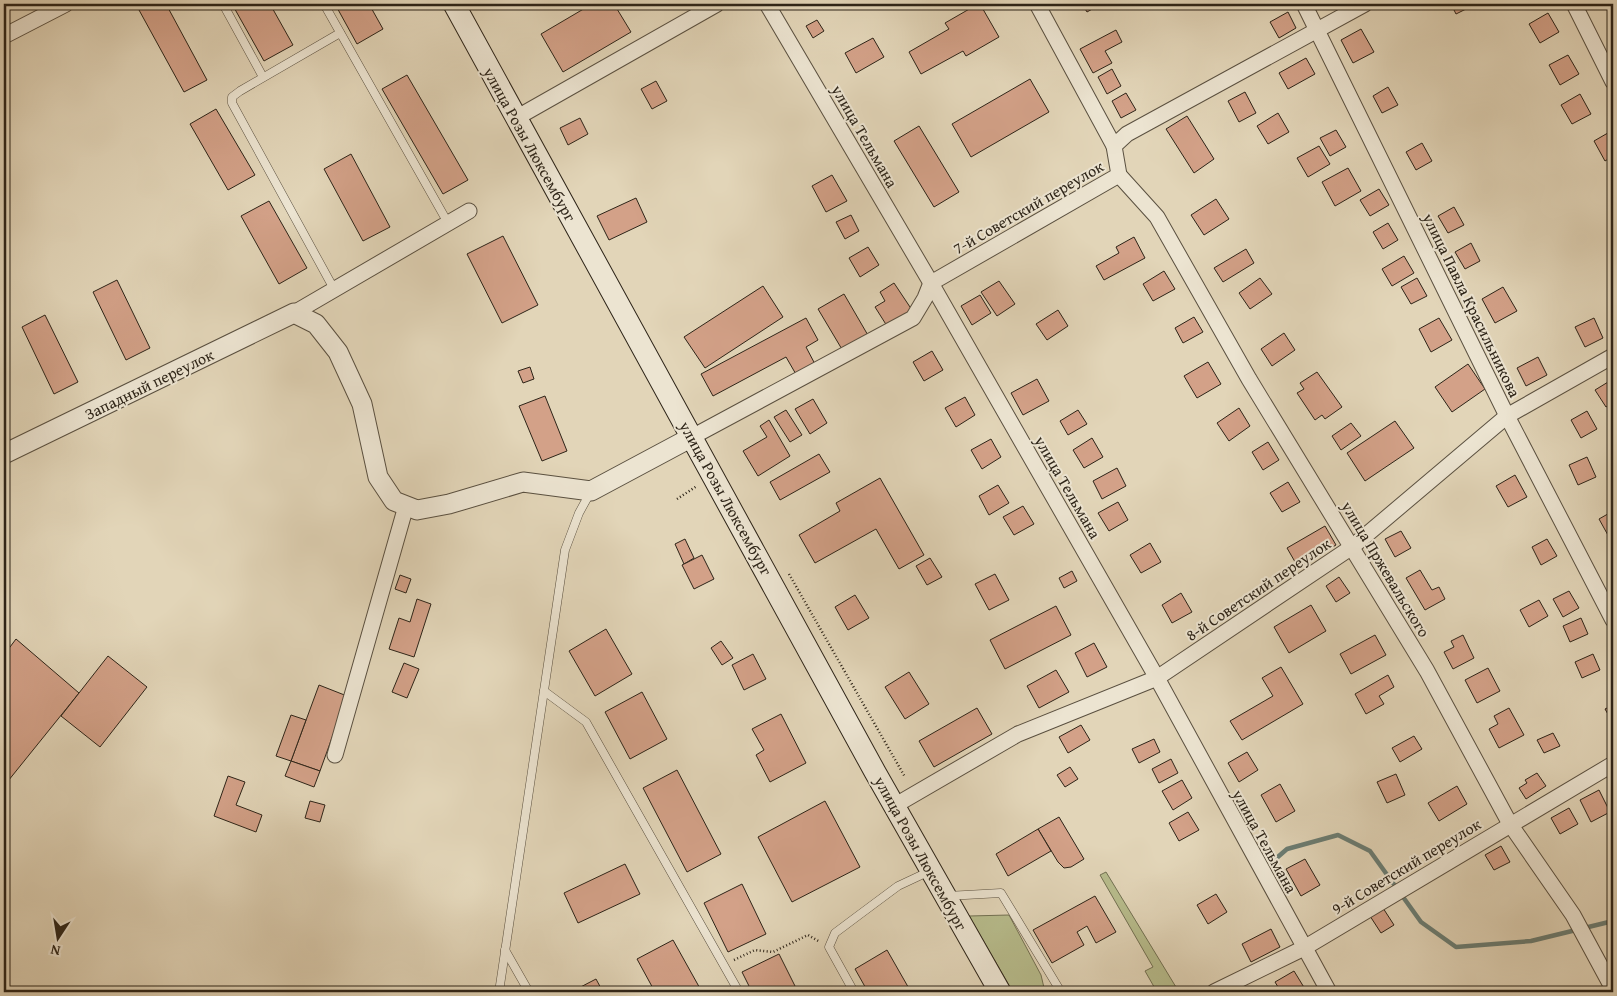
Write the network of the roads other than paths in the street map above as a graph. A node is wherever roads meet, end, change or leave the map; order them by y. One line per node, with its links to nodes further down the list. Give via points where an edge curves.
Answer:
1 (66, 4): 13 (street)
2 (223, 4): 14 (lane)
3 (324, 4): 12 (lane)
4 (454, 4): 16 (main road, улица Розы Люксембург)
5 (717, 4): 16 (street)
6 (768, 4): 21 (street, улица Тельмана)
7 (1037, 4): 17 (street)
8 (1304, 4): 11 (street, улица Павла Красильникова)
9 (1365, 4): 11 (street, 7-й Советский переулок)
10 (1574, 4): 15 (street)
11 (1316, 29): 17 (street, 7-й Советский переулок, via 1127,134); 25 (street, улица Павла Красильникова)
12 (340, 33): 14 (lane); 20 (lane)
13 (4, 36)
14 (263, 77): 22 (lane, via 232,97 232,103)
15 (1613, 82)
16 (516, 118): 26 (main road, улица Розы Люксембург)
17 (1114, 146): 18 (street, 7-й Советский переулок)
18 (1119, 175): 21 (street, 7-й Советский переулок); 30 (street, улица Пржевальского, via 1158,217 1249,379)
19 (469, 211): 20 (street)
20 (448, 223): 22 (street)
21 (931, 283): 26 (street, via 913,318); 32 (street, улица Тельмана)
22 (334, 289): 23 (street)
23 (294, 313): 27 (street, Западный переулок); 29 (street, via 316,324 338,352 362,404 378,476 394,501)
24 (1613, 356): 25 (street, 8-й Советский переулок)
25 (1507, 416): 30 (street, 8-й Советский переулок); 31 (street, улица Павла Красильникова)
26 (692, 437): 28 (street); 36 (main road, улица Розы Люксембург)
27 (4, 454)
28 (591, 491): 29 (street, via 523,482 449,504 417,510); 33 (lane, via 565,550)
29 (406, 506): 34 (street)
30 (1352, 546): 32 (street, 8-й Советский переулок); 37 (street, улица Пржевальского, via 1426,671)
31 (1613, 620)
32 (1157, 678): 36 (street, 8-й Советский переулок, via 1018,734); 40 (street, улица Тельмана)
33 (544, 691): 41 (lane); 45 (lane, via 586,722)
34 (335, 755)
35 (1613, 764): 37 (street, 9-й Советский переулок)
36 (894, 806): 38 (main road, улица Розы Люксембург)
37 (1510, 824): 40 (street, 9-й Советский переулок); 42 (street, улица Пржевальского, via 1572,916)
38 (930, 871): 39 (main road, улица Розы Люксембург); 46 (lane, via 898,886 835,933 829,947)
39 (945, 896): 47 (main road, улица Розы Люксембург); 48 (lane, via 1002,893)
40 (1304, 948): 49 (street, 9-й Советский переулок); 50 (street, улица Тельмана)
41 (505, 950): 43 (lane); 44 (lane)
42 (1613, 989)
43 (499, 992)
44 (529, 992)
45 (739, 992)
46 (854, 992)
47 (1000, 992)
48 (1061, 992)
49 (1214, 992)
50 (1329, 992)

